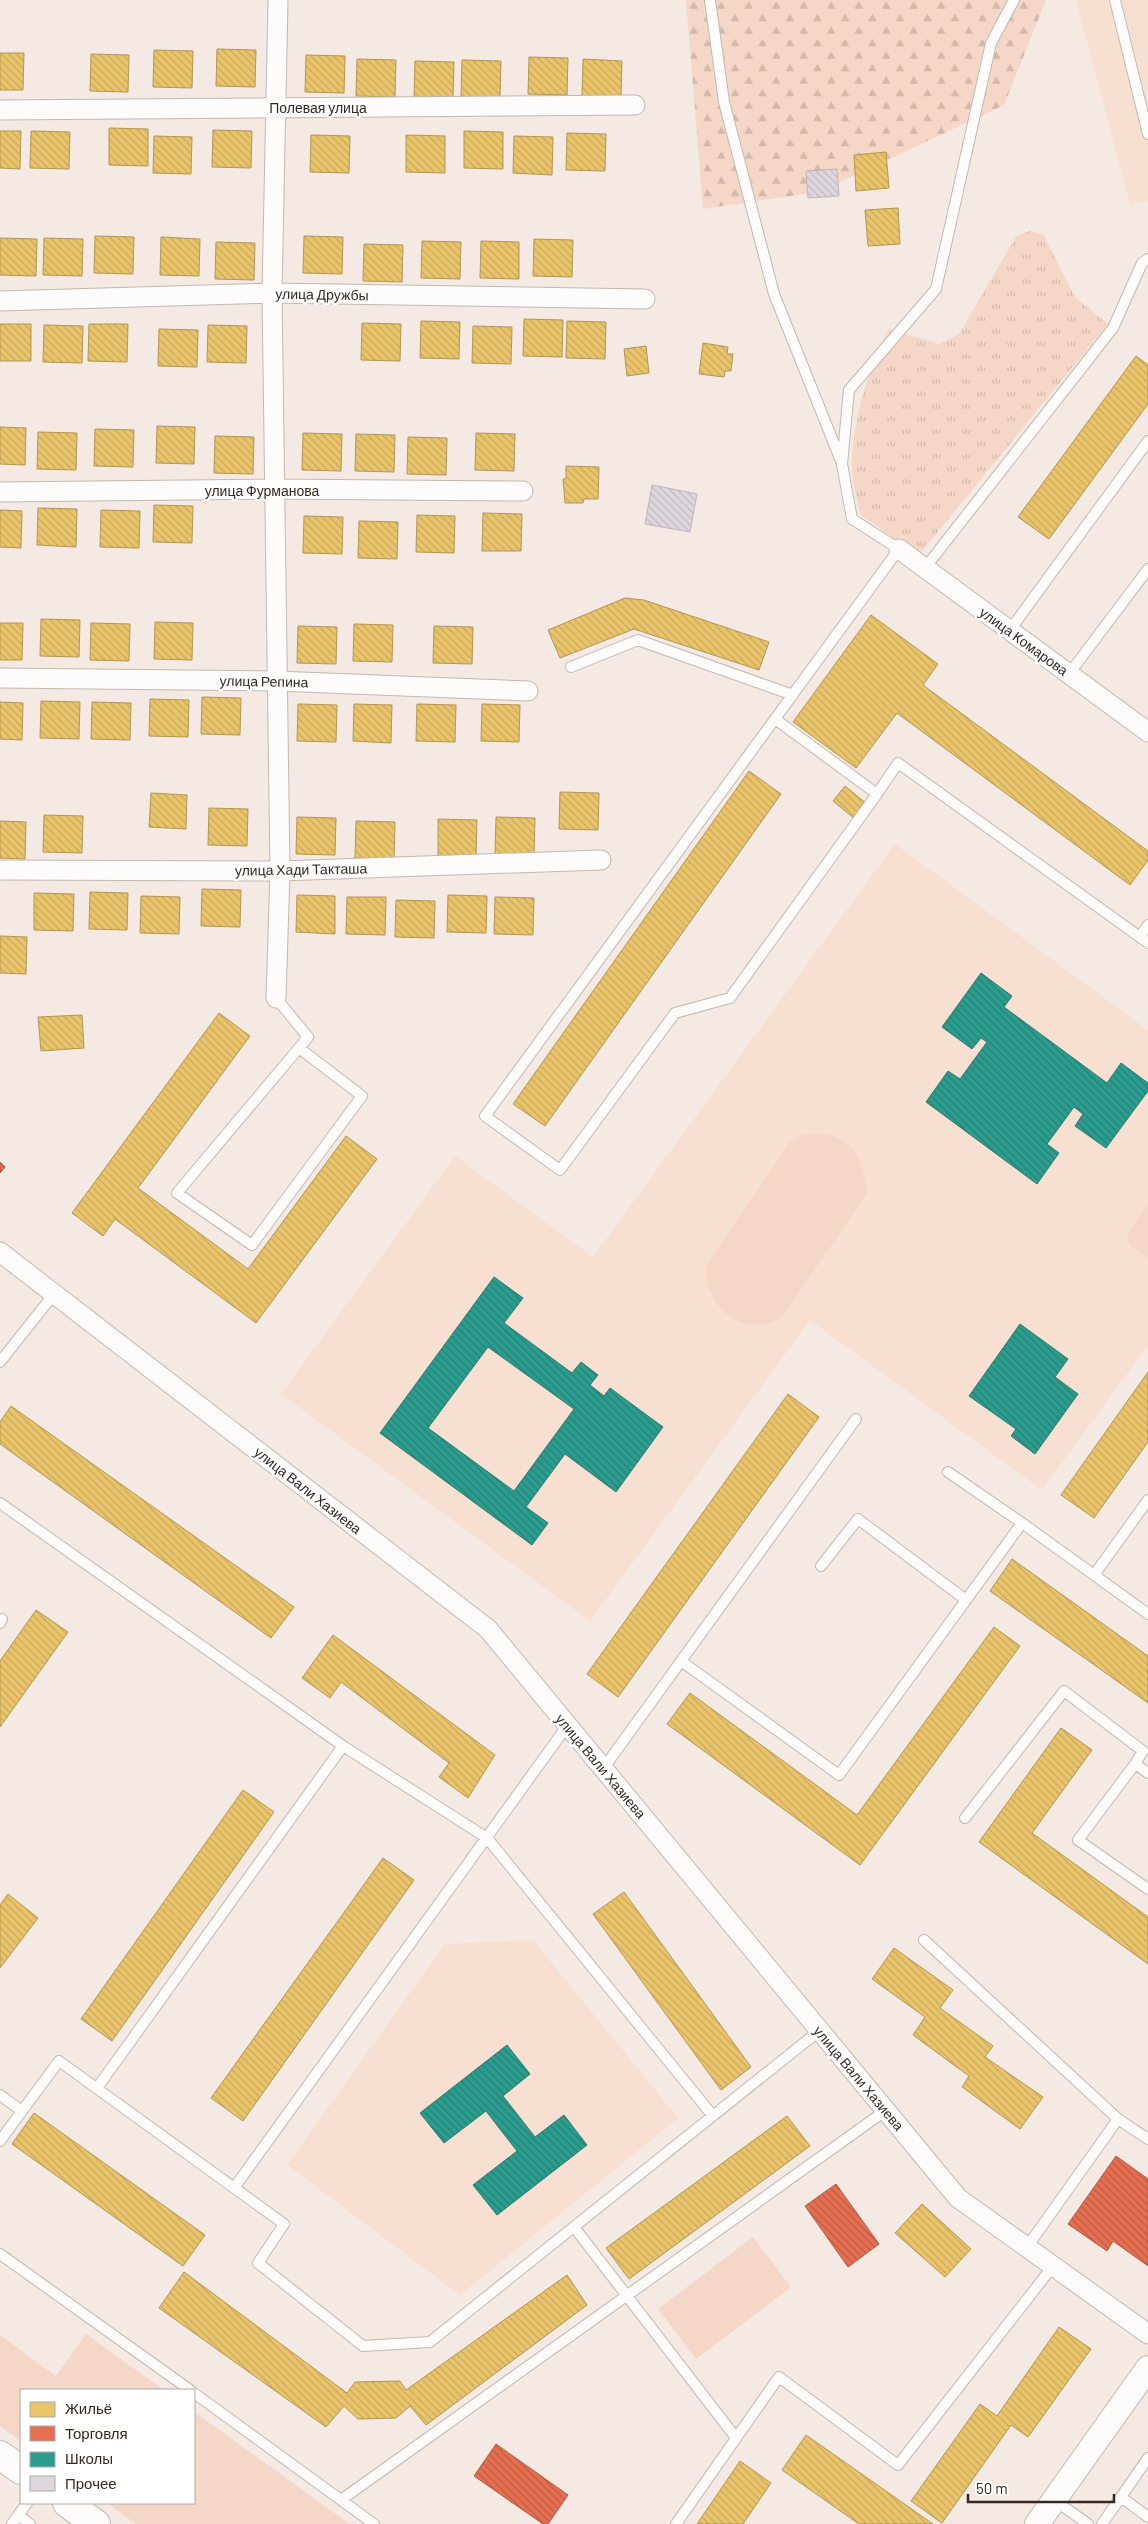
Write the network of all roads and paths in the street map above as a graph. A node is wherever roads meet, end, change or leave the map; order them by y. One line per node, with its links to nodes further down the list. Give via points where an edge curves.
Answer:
1 (278, 0): 6 (street)
2 (710, 0): 14 (lane, via 724,102 774,294)
3 (1014, 0): 14 (lane, via 990,43 936,289 849,390)
4 (1115, 0): 8 (lane)
5 (635, 105): 6 (street, Полевая улица)
6 (276, 108): 7 (street, Полевая улица); 10 (street)
7 (0, 110)
8 (1148, 134)
9 (1148, 259): 19 (lane, via 1142,264 1113,328)
10 (272, 293): 11 (street, улица Дружбы); 12 (street, улица Дружбы); 15 (street)
11 (645, 299)
12 (0, 301)
13 (1148, 441): 21 (lane)
14 (842, 464): 18 (lane, via 852,519)
15 (274, 490): 16 (street, улица Фурманова); 17 (street, улица Фурманова); 25 (street)
16 (523, 491)
17 (0, 492)
18 (899, 549): 19 (street, улица Комарова); 27 (lane)
19 (925, 568): 21 (street, улица Комарова)
20 (1148, 569): 23 (lane)
21 (1010, 630): 23 (street, улица Комарова)
22 (571, 667): 27 (lane, via 638,640)
23 (1069, 674): 29 (street, улица Комарова)
24 (0, 678): 25 (street, улица Репина)
25 (276, 681): 26 (street, улица Репина); 33 (street)
26 (528, 691)
27 (793, 695): 28 (lane)
28 (775, 719): 30 (lane); 30 (lane, via 485,1116 560,1170 675,1013 730,998)
29 (1148, 732)
30 (876, 794): 35 (lane, via 898,764)
31 (601, 860): 33 (street, улица Хади Такташа)
32 (0, 870): 33 (street, улица Хади Такташа)
33 (280, 871): 36 (street)
34 (1148, 925): 35 (lane)
35 (1144, 940)
36 (276, 998): 37 (lane, via 308,1037)
37 (299, 1048): 37 (lane, via 177,1194 252,1245 362,1096)
38 (0, 1252): 39 (street, улица Вали Хазиева)
39 (54, 1294): 40 (lane); 51 (street, улица Вали Хазиева, via 488,1629)
40 (0, 1362)
41 (856, 1419): 50 (lane)
42 (948, 1472): 45 (lane)
43 (1148, 1500): 47 (lane)
44 (0, 1503): 52 (lane)
45 (1022, 1523): 47 (lane); 48 (lane)
46 (822, 1566): 48 (lane, via 858,1519)
47 (1094, 1575): 49 (lane)
48 (966, 1600): 50 (lane, via 839,1775)
49 (1148, 1614)
50 (681, 1661): 54 (lane)
51 (567, 1726): 54 (street, улица Вали Хазиева); 57 (lane)
52 (343, 1746): 57 (lane); 61 (lane)
53 (1135, 1764): 55 (lane); 56 (lane, via 1143,1751 1064,1691); 58 (lane, via 1078,1840)
54 (603, 1769): 60 (street, улица Вали Хазиева)
55 (1148, 1773)
56 (965, 1818)
57 (486, 1838): 65 (lane); 69 (lane)
58 (1148, 1889)
59 (924, 1940): 66 (lane)
60 (819, 2031): 64 (street, улица Вали Хазиева); 65 (lane)
61 (97, 2088): 63 (lane, via 59,2061); 69 (lane)
62 (0, 2095): 63 (lane)
63 (22, 2111): 68 (lane)
64 (885, 2111): 71 (street, улица Вали Хазиева, via 958,2198); 74 (lane)
65 (713, 2116): 70 (lane)
66 (1118, 2119): 67 (lane); 71 (lane)
67 (1148, 2139)
68 (0, 2141)
69 (234, 2188): 70 (lane, via 284,2224 258,2263 363,2346 430,2342)
70 (574, 2227): 74 (lane)
71 (1027, 2248): 73 (street, улица Вали Хазиева)
72 (0, 2254): 77 (lane)
73 (1053, 2266): 75 (street, улица Вали Хазиева); 79 (lane, via 898,2465 779,2377)
74 (627, 2295): 79 (lane); 84 (lane)
75 (1148, 2334)
76 (1148, 2368): 85 (street)
77 (189, 2389)
78 (195, 2394): 84 (lane)
79 (736, 2438): 93 (lane)
80 (0, 2455): 82 (main road)
81 (1148, 2458): 83 (lane)
82 (20, 2469)
83 (1120, 2497): 88 (lane); 96 (lane)
84 (340, 2500): 92 (lane)
85 (1054, 2500): 94 (street); 95 (lane)
86 (26, 2504): 89 (lane)
87 (68, 2504): 91 (main road)
88 (1148, 2517)
89 (15, 2520): 90 (lane)
90 (30, 2524)
91 (96, 2524)
92 (374, 2524)
93 (676, 2524)
94 (1037, 2524)
95 (1088, 2524)
96 (1102, 2524)

